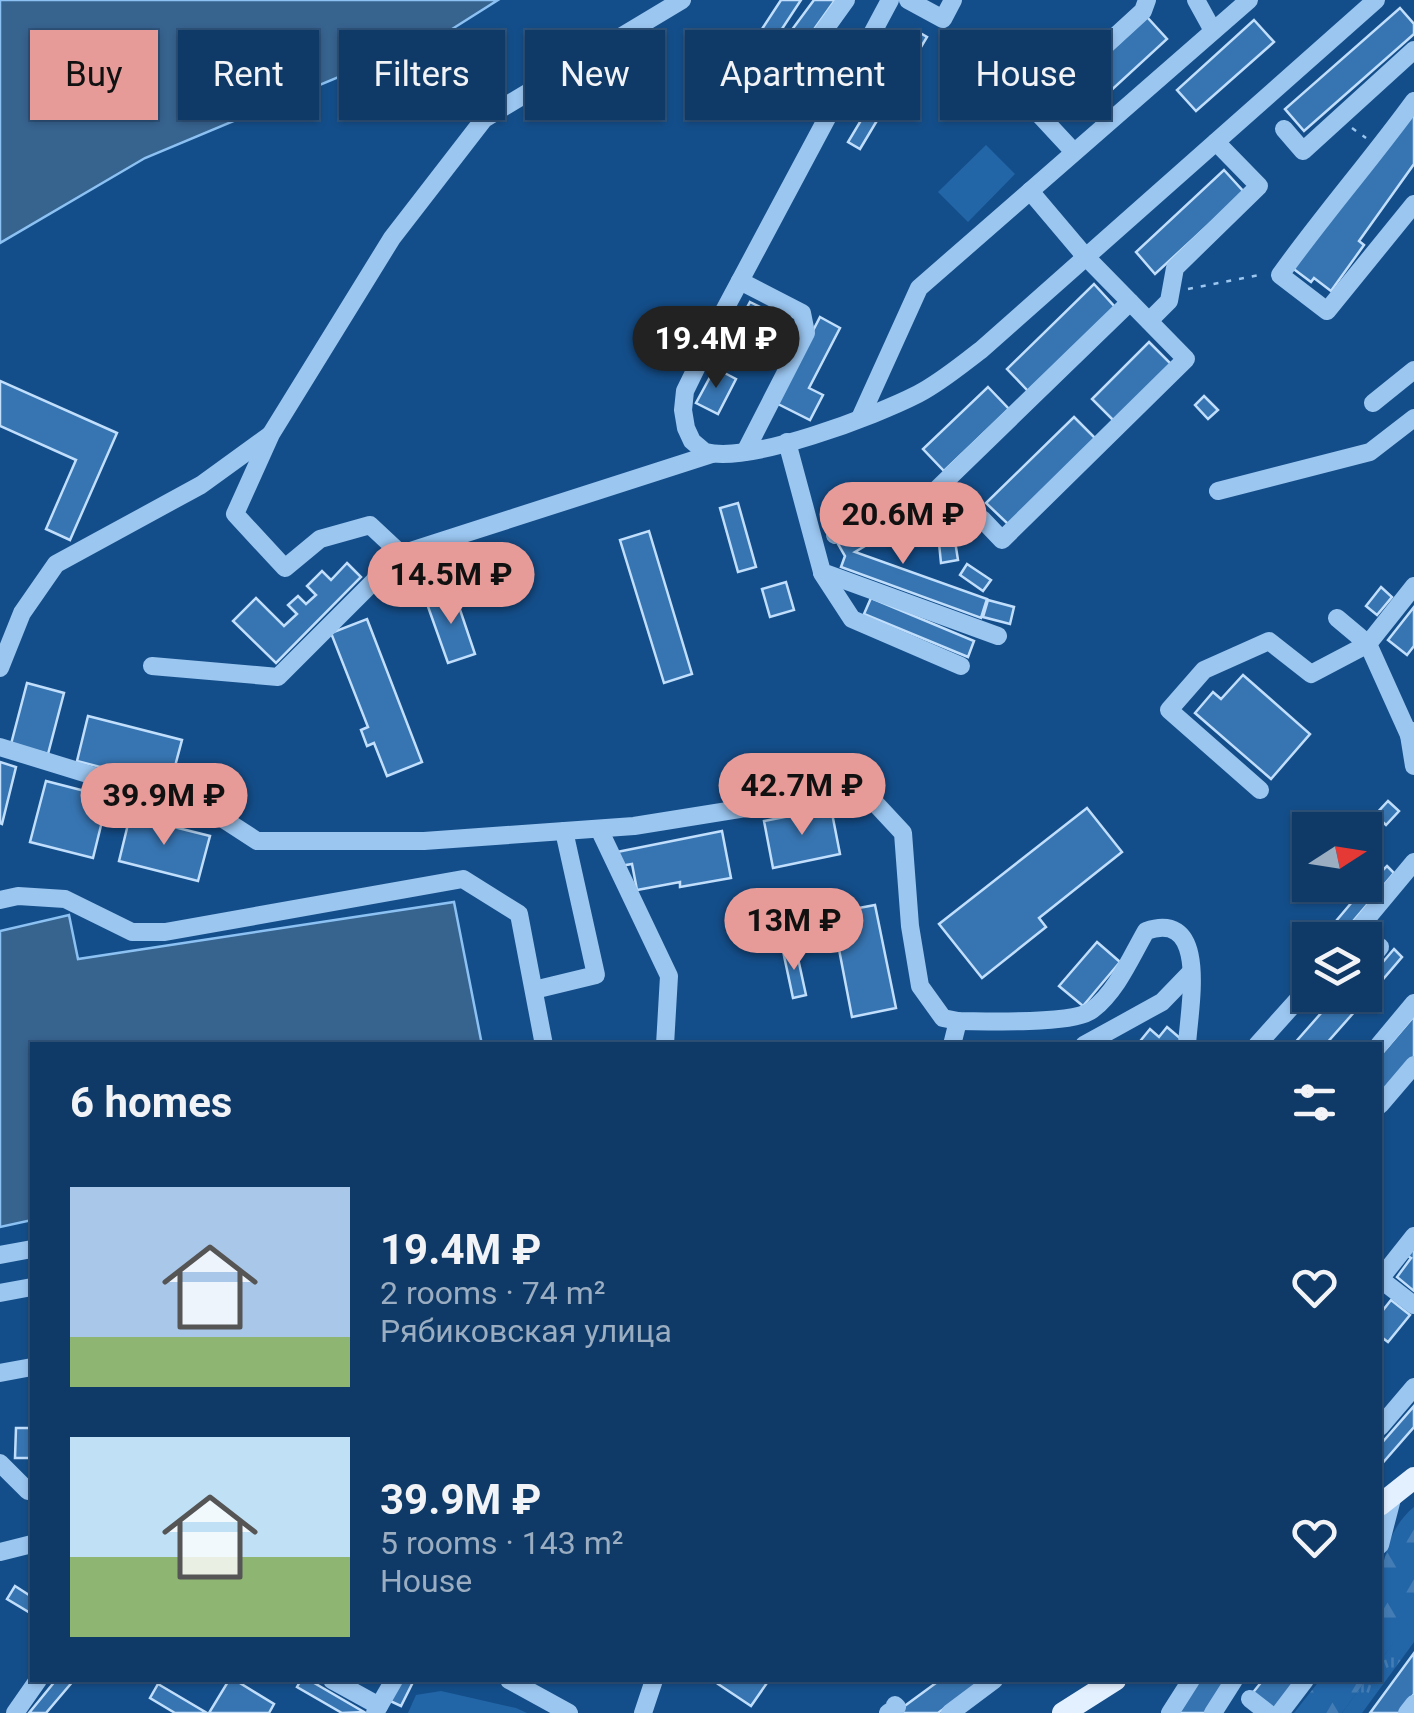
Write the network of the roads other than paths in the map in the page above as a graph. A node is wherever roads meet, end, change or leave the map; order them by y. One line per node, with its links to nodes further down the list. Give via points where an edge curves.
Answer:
1 (682, 0): 27 (street, via 484,120 392,238)
2 (846, 0): 11 (street)
3 (890, 0): 20 (street)
4 (908, 0): 5 (street, via 943,18)
5 (954, 0)
6 (1146, 0): 16 (street, via 1143,11 1035,110)
7 (1196, 0): 10 (street)
8 (1249, 0): 10 (street)
9 (1376, 0): 15 (street)
10 (1212, 29): 16 (street)
11 (824, 30)
12 (1414, 50): 14 (street, via 1303,151)
13 (1414, 100): 18 (street, via 1280,275 1327,311)
14 (1284, 130)
15 (1216, 142): 19 (street); 22 (street, via 1258,186 1175,268 1169,301)
16 (1074, 152): 17 (street)
17 (1030, 191): 19 (street); 25 (street, via 919,288)
18 (1414, 204)
19 (1085, 256): 21 (street); 25 (street, via 955,369 918,394)
20 (740, 281): 29 (street, via 802,313 806,333); 30 (street, via 685,391 686,428 698,448)
21 (1130, 302): 22 (street); 33 (street, via 930,496 897,496)
22 (1149, 322): 32 (street, via 1186,359 1002,540)
23 (1414, 370): 24 (street)
24 (1374, 403)
25 (861, 416): 28 (street)
26 (1414, 418): 31 (street, via 1370,452)
27 (271, 434): 34 (street, via 236,514 285,568 320,539 370,525); 42 (street, via 200,485 56,564 22,613)
28 (787, 442): 29 (street); 35 (street)
29 (746, 452): 30 (street)
30 (712, 454): 34 (street)
31 (1218, 491)
32 (982, 519)
33 (835, 535)
34 (402, 554): 40 (street, via 278,678)
35 (822, 572): 38 (street); 41 (street, via 852,619)
36 (1414, 586): 39 (street)
37 (1337, 618): 39 (street)
38 (998, 636)
39 (1368, 644): 43 (street); 46 (street, via 1312,674 1269,640 1204,670 1169,710)
40 (152, 666)
41 (961, 666)
42 (0, 668)
43 (1412, 733): 45 (street)
44 (0, 747): 48 (street, via 214,814 257,841 424,842)
45 (1414, 766)
46 (1260, 790)
47 (599, 829): 48 (street); 56 (street, via 852,791 876,804 903,833 920,986 943,1018); 58 (street, via 670,976)
48 (564, 831): 53 (street, via 596,975)
49 (1414, 862): 51 (street)
50 (0, 900): 53 (street, via 65,899 132,932 165,932 463,879 519,914)
51 (1364, 922)
52 (1191, 972): 56 (street, via 1190,946 1179,930 1162,925 1146,930 1118,980 1090,1012 1061,1019); 60 (street, via 1162,1002); 61 (street)
53 (534, 990): 57 (street)
54 (1414, 1003): 63 (street)
55 (1292, 1006): 62 (street)
56 (958, 1021): 59 (street)
57 (543, 1042)
58 (665, 1042)
59 (953, 1042)
60 (1089, 1042)
61 (1187, 1042)
62 (1260, 1042)
63 (1382, 1042)
64 (1414, 1064): 65 (street)
65 (1382, 1103)
66 (1414, 1236): 69 (street)
67 (30, 1249): 68 (street)
68 (0, 1256)
69 (1382, 1276)
70 (1382, 1281): 73 (street)
71 (30, 1287): 72 (street)
72 (0, 1292)
73 (1414, 1305)
74 (30, 1367): 75 (street)
75 (0, 1372)
76 (1414, 1387): 77 (street)
77 (1382, 1425)
78 (0, 1463): 80 (street)
79 (1414, 1478): 81 (main road)
80 (30, 1492)
81 (1386, 1500): 82 (street)
82 (1382, 1530)
83 (30, 1544): 84 (street)
84 (0, 1552)
85 (37, 1682): 99 (street)
86 (335, 1682): 97 (street)
87 (393, 1682): 97 (street)
88 (513, 1682): 98 (street)
89 (653, 1682): 100 (street)
90 (991, 1682): 101 (street)
91 (1112, 1682): 102 (main road)
92 (1189, 1682): 103 (street)
93 (1233, 1682): 104 (street)
94 (1303, 1682): 106 (street)
95 (1250, 1699): 105 (street)
96 (1414, 1704): 107 (street)
97 (377, 1710)
98 (566, 1712)
99 (15, 1713)
100 (643, 1713)
101 (950, 1713)
102 (1063, 1713)
103 (1170, 1713)
104 (1214, 1713)
105 (1268, 1713)
106 (1280, 1713)
107 (1408, 1713)

